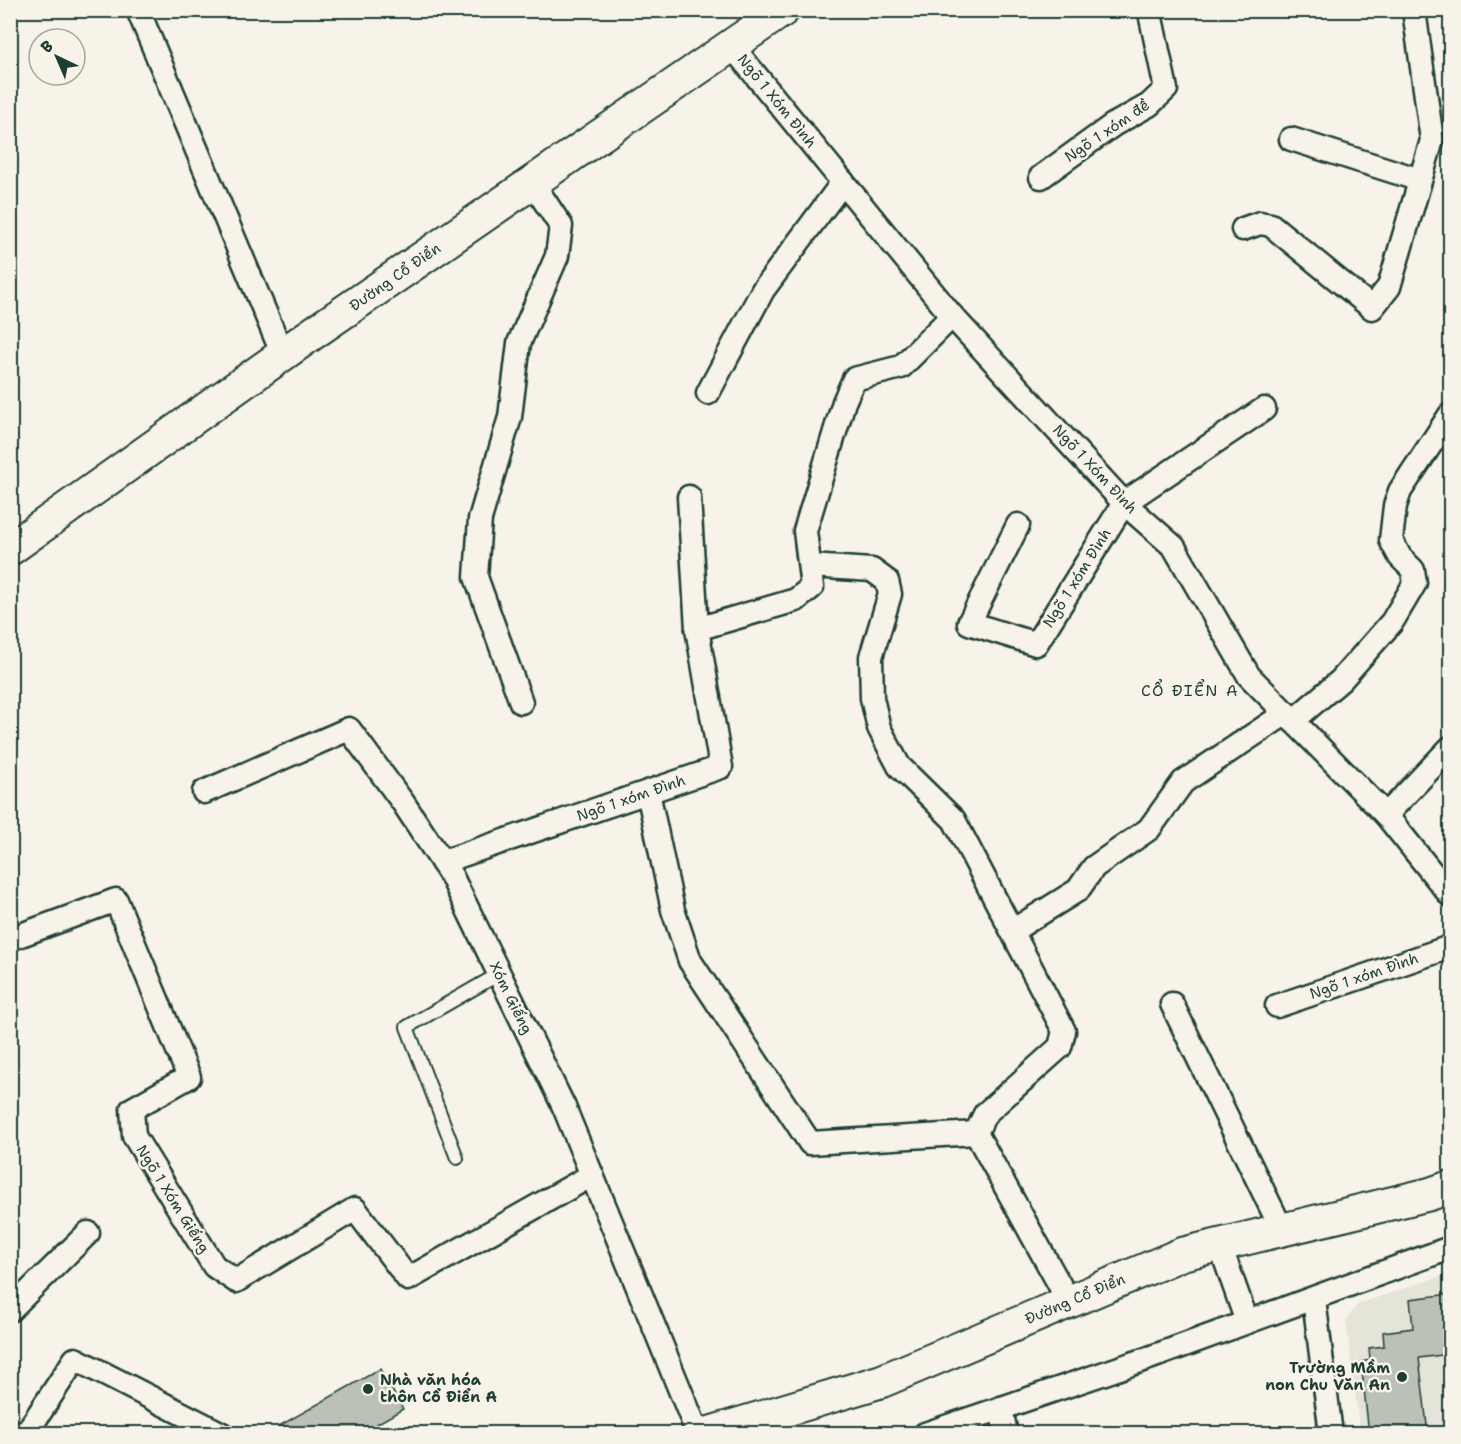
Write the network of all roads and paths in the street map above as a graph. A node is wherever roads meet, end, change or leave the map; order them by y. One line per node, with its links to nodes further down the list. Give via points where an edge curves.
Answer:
1 (138, 10): 13 (street)
2 (783, 10): 5 (street, Đường Cổ Điển)
3 (1152, 10): 7 (street, Ngõ 1 xóm đề, via 1166,89 1149,105 1113,125)
4 (1414, 10): 8 (street, via 1432,140)
5 (731, 45): 9 (street, Đường Cổ Điển); 10 (street, Ngõ 1 Xóm Đình)
6 (1291, 139): 8 (street)
7 (1041, 177)
8 (1420, 180): 11 (street, via 1389,287 1372,308 1271,225 1260,223)
9 (532, 182): 13 (street, Đường Cổ Điển); 23 (street, via 561,226 557,256 519,343 510,417 480,519 476,577)
10 (843, 182): 12 (street, Ngõ 1 Xóm Đình); 14 (street, via 763,290)
11 (1243, 229)
12 (952, 316): 18 (street, Ngõ 1 Xóm Đình); 21 (street, via 901,367 854,379 805,531)
13 (283, 355): 20 (street, Đường Cổ Điển)
14 (708, 393)
15 (1264, 409): 18 (street, Ngõ 1 xóm Đình)
16 (1450, 415): 24 (street, via 1400,491 1395,506 1391,540 1413,570 1415,583 1392,622 1349,672)
17 (689, 497): 22 (street, Ngõ 1 xóm Đình)
18 (1124, 503): 19 (street, Ngõ 1 xóm Đình, via 1036,644 969,623); 24 (street, Ngõ 1 Xóm Đình, via 1174,547 1249,676)
19 (1018, 525)
20 (10, 549)
21 (810, 566): 22 (street, via 812,587 796,600); 31 (street, via 872,570 887,581 890,594 871,657 872,698 879,728 899,766 954,820)
22 (697, 629): 27 (street, Ngõ 1 xóm Đình, via 721,767)
23 (521, 702)
24 (1290, 717): 28 (street, Ngõ 1 Xóm Đình); 31 (street, via 1183,782 1149,829 1094,867 1078,890)
25 (1450, 748): 28 (street)
26 (204, 792): 29 (street, Xóm Giếng, via 349,729)
27 (648, 792): 29 (street, Ngõ 1 xóm Đình); 37 (street, via 673,910 690,961 810,1143)
28 (1386, 815): 30 (street, Ngõ 1 Xóm Đình)
29 (442, 862): 34 (street, Xóm Giếng)
30 (1450, 895)
31 (1012, 931): 37 (street, via 1064,1031 1060,1047 985,1114)
32 (10, 939): 39 (street, Ngõ 1 Xóm Giếng, via 116,900 189,1077 132,1109 134,1136 214,1266 236,1281 355,1209 408,1279)
33 (1450, 947): 36 (street, Ngõ 1 xóm Đình)
34 (499, 974): 38 (lane, via 407,1027); 39 (street, Xóm Giếng, via 564,1107)
35 (1172, 1004): 41 (street)
36 (1277, 1006)
37 (976, 1133): 46 (street)
38 (457, 1158)
39 (592, 1175): 52 (street, Xóm Giếng)
40 (1450, 1187): 41 (street, Đường Cổ Điển)
41 (1282, 1230): 43 (street, Đường Cổ Điển)
42 (88, 1233): 47 (street)
43 (1220, 1245): 46 (street, Đường Cổ Điển, via 1182,1254); 48 (street)
44 (1450, 1248): 45 (street)
45 (1314, 1299): 48 (street); 56 (street)
46 (1069, 1302): 53 (street, Đường Cổ Điển, via 882,1381)
47 (10, 1310)
48 (1247, 1322): 49 (street)
49 (1001, 1408): 54 (street); 55 (street)
50 (19, 1428): 51 (street, via 75,1359)
51 (222, 1434)
52 (698, 1434)
53 (706, 1434)
54 (925, 1434)
55 (1006, 1434)
56 (1331, 1434)

